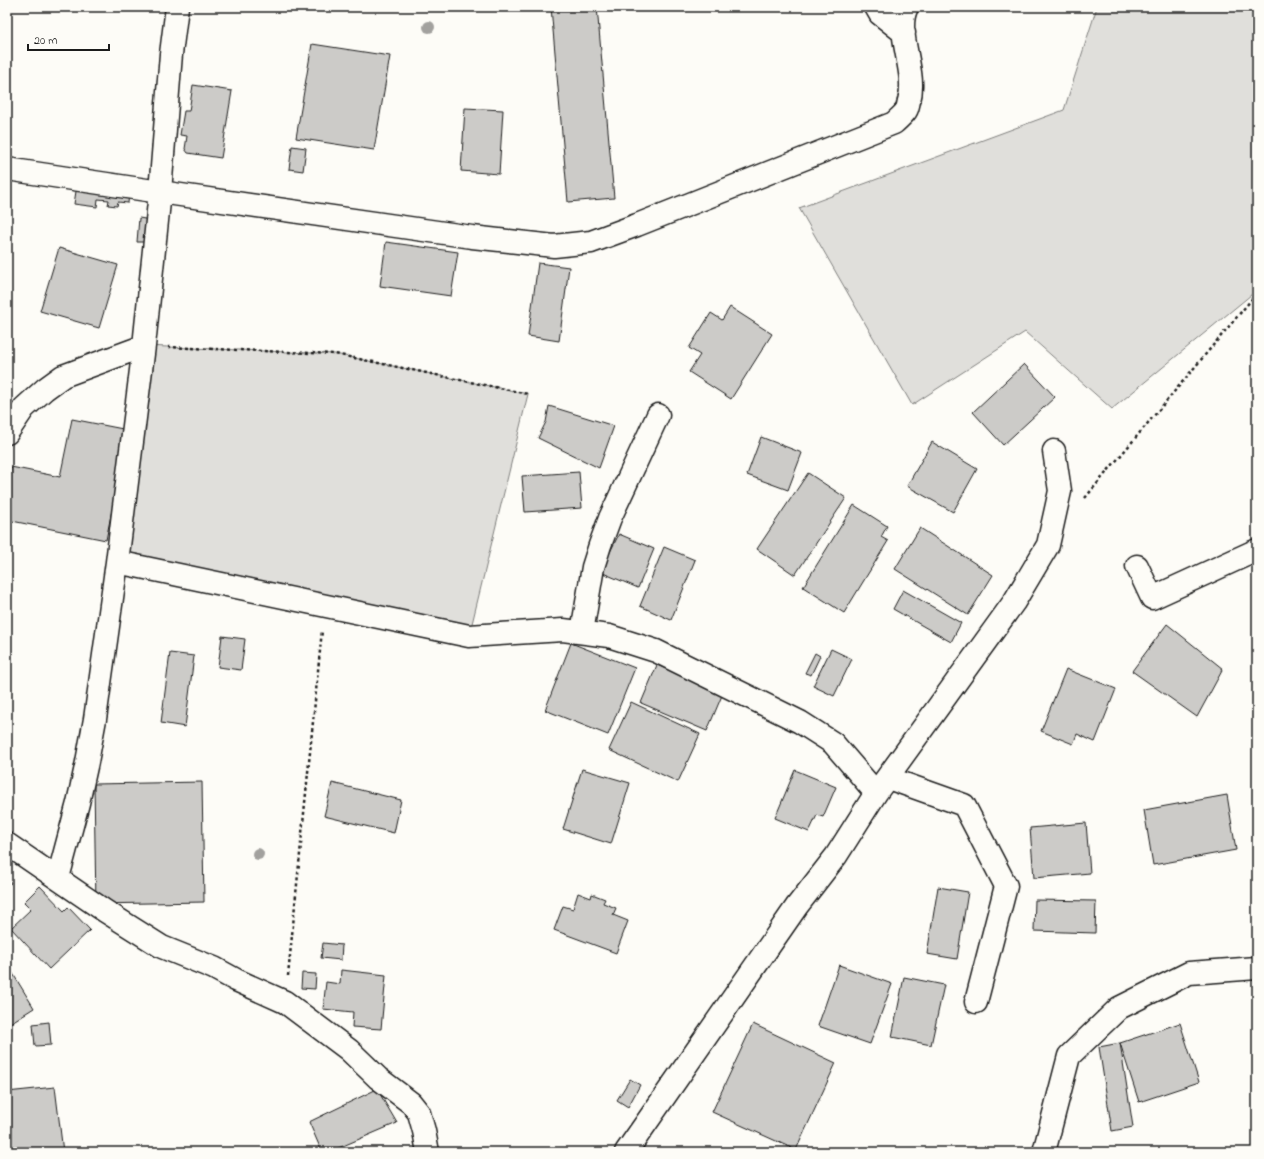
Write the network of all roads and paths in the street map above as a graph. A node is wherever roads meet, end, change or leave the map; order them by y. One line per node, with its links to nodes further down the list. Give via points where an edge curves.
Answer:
1 (177, 7): 6 (street)
2 (876, 7): 4 (street, via 880,14)
3 (907, 7): 4 (street, via 903,21)
4 (904, 33): 6 (street, via 912,84 911,96 906,112 894,123 591,242 554,246 472,237)
5 (7, 169): 6 (street)
6 (160, 192): 8 (street)
7 (1257, 293): 13 (path)
8 (144, 346): 9 (path, via 335,354); 11 (street, via 63,376 24,408); 15 (street)
9 (528, 394)
10 (658, 415): 18 (street, via 600,545 593,567)
11 (7, 433)
12 (1054, 451): 19 (street, via 1060,491 1048,545 1014,602)
13 (1084, 498)
14 (1257, 550): 16 (street, via 1152,598)
15 (117, 562): 17 (street); 21 (street, via 87,762)
16 (1137, 566)
17 (324, 606): 18 (street, via 469,636 564,630); 23 (path)
18 (582, 632): 19 (street, via 609,636 656,651 800,722 833,743)
19 (882, 785): 24 (street, via 964,805 1006,886); 26 (street, via 836,856 797,906)
20 (7, 844): 21 (street)
21 (58, 878): 23 (street, via 162,948 214,968)
22 (1257, 968): 27 (street, via 1189,973 1119,1008 1069,1056)
23 (285, 1002): 25 (street, via 349,1050 378,1078 411,1103 419,1113)
24 (976, 1002)
25 (428, 1152)
26 (626, 1152)
27 (1044, 1152)

